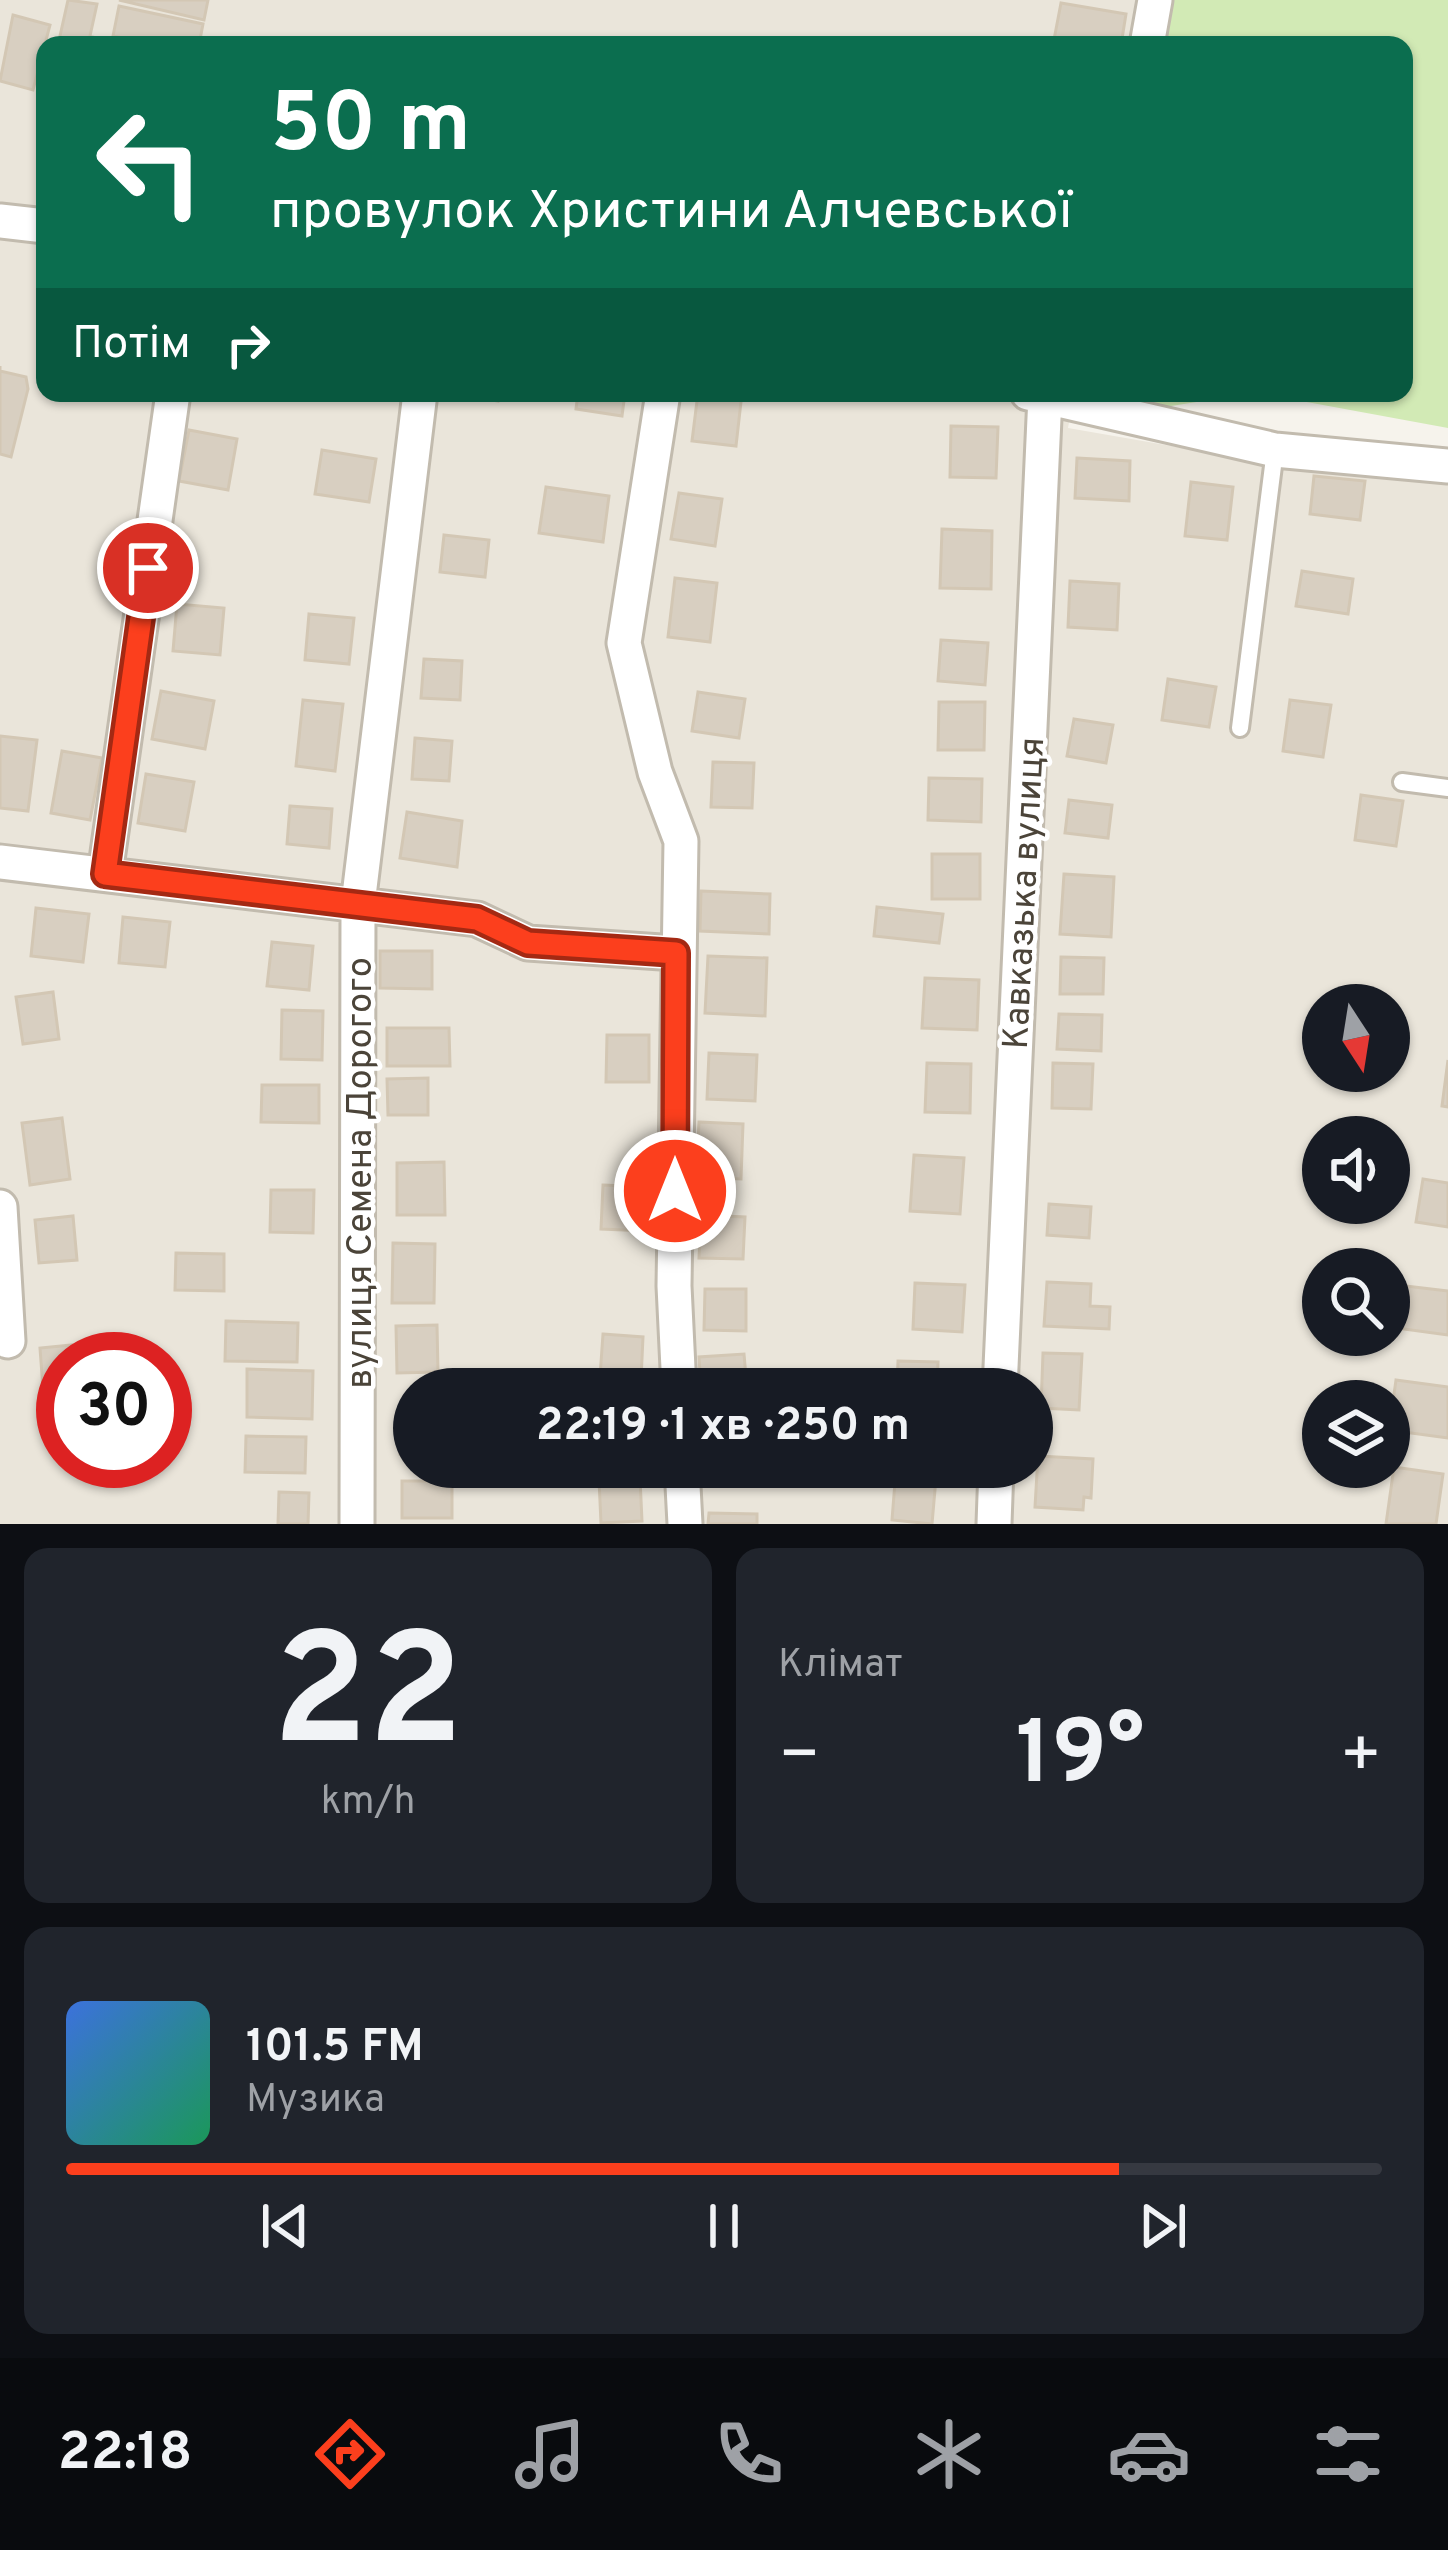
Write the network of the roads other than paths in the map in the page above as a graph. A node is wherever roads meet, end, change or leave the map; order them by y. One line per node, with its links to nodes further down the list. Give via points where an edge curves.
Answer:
1 (1155, 0): 2 (street)
2 (1149, 36)
3 (0, 221): 4 (street)
4 (36, 225)
5 (172, 402): 16 (street)
6 (419, 402): 17 (street, вулиця Семена Дорогого)
7 (662, 402): 18 (street, via 624,643 681,841)
8 (1057, 402): 22 (street, Кавказька вулиця)
9 (1081, 402): 10 (street)
10 (1274, 450): 11 (street); 12 (lane)
11 (1448, 466)
12 (1240, 728)
13 (1402, 782): 14 (lane)
14 (1448, 788)
15 (0, 862): 16 (street)
16 (105, 874): 17 (street)
17 (358, 904): 18 (street, via 477,919 528,943); 25 (street, вулиця Семена Дорогого)
18 (676, 953): 21 (street)
19 (0, 1207): 20 (street)
20 (8, 1341)
21 (679, 1368)
22 (1001, 1368)
23 (683, 1488): 26 (street)
24 (995, 1488): 27 (street)
25 (357, 1524)
26 (685, 1524)
27 (994, 1524)

